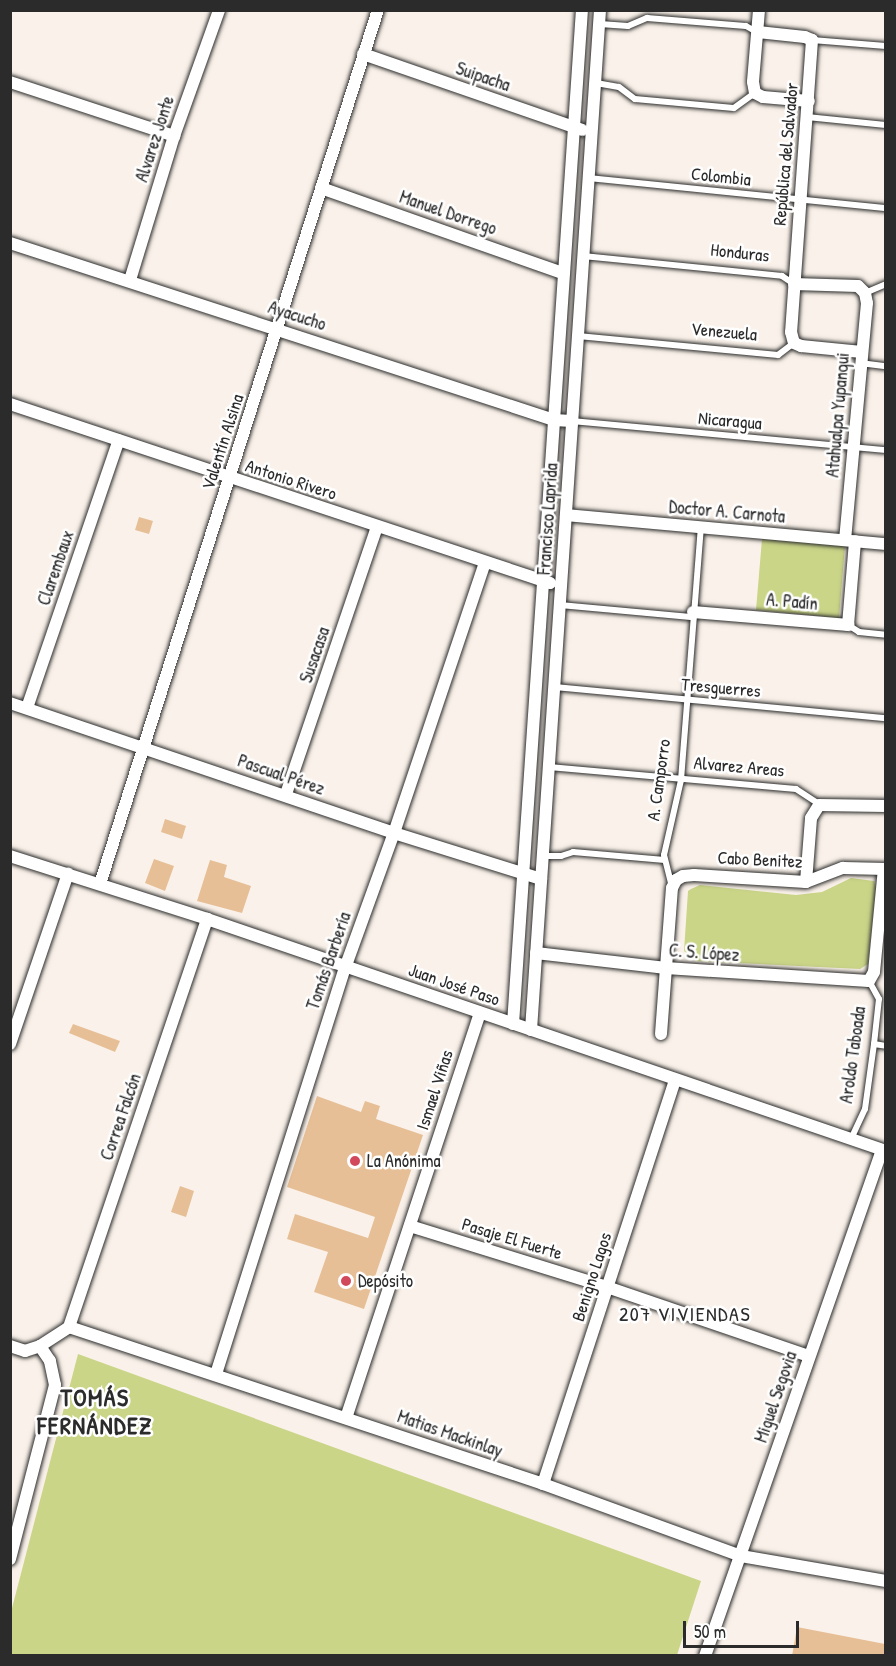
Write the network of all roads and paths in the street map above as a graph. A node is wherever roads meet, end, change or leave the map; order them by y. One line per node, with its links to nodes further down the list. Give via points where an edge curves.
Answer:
1 (219, 10): 19 (street, Alvarez Jonte)
2 (378, 10): 10 (street, Valentín Alsina)
3 (582, 10): 17 (street, Francisco Laprida)
4 (600, 10): 6 (street, Francisco Laprida)
5 (759, 10): 7 (street)
6 (600, 24): 7 (lane, via 628,26 647,18 746,26); 12 (street, Francisco Laprida)
7 (758, 32): 8 (street); 13 (street)
8 (812, 40): 9 (lane); 14 (street, República del Salvador)
9 (885, 46)
10 (363, 54): 17 (street, Suipacha); 21 (street, Valentín Alsina)
11 (10, 82): 19 (street)
12 (596, 83): 13 (lane, via 619,87 635,99 734,108); 18 (street, Francisco Laprida)
13 (755, 93): 14 (street)
14 (809, 101): 15 (street, República del Salvador)
15 (807, 117): 16 (lane); 22 (street, República del Salvador)
16 (885, 125)
17 (575, 128): 18 (street, Suipacha); 26 (street, Francisco Laprida)
18 (592, 133): 20 (street, Francisco Laprida)
19 (174, 136): 27 (street, Alvarez Jonte)
20 (589, 178): 22 (lane, Colombia); 25 (street, Francisco Laprida)
21 (321, 188): 26 (street, Manuel Dorrego); 31 (street, Valentín Alsina)
22 (800, 200): 23 (lane, Colombia); 28 (street, República del Salvador)
23 (885, 208)
24 (10, 243): 27 (street, Ayacucho)
25 (583, 256): 28 (lane, Honduras, via 782,276); 32 (street, Francisco Laprida)
26 (563, 273): 37 (street, Francisco Laprida)
27 (130, 280): 31 (street, Ayacucho)
28 (794, 284): 30 (street, Honduras, via 858,286); 33 (street, República del Salvador)
29 (885, 284): 30 (lane)
30 (865, 293): 34 (street, Atahualpa Yupanqui)
31 (278, 329): 37 (street, Ayacucho); 42 (street, Valentín Alsina)
32 (578, 336): 33 (lane, Venezuela, via 778,355); 38 (street, Francisco Laprida)
33 (794, 343): 34 (street)
34 (861, 358): 35 (lane); 40 (street, Atahualpa Yupanqui)
35 (885, 366)
36 (10, 404): 39 (street, Antonio Rivero)
37 (554, 420): 38 (street, Ayacucho); 49 (street, Francisco Laprida)
38 (572, 421): 40 (lane, Nicaragua); 43 (street, Francisco Laprida)
39 (119, 440): 42 (street, Antonio Rivero); 58 (street, Clarembaux)
40 (853, 447): 41 (lane, Nicaragua); 46 (street, Atahualpa Yupanqui)
41 (885, 450)
42 (231, 479): 44 (street, Antonio Rivero); 60 (street, Valentín Alsina)
43 (566, 515): 45 (street, Doctor A. Carnota); 50 (street, Francisco Laprida)
44 (378, 527): 48 (street, Antonio Rivero); 63 (street, Susacasa)
45 (701, 528): 46 (street, Doctor A. Carnota); 52 (lane, A. Camporro)
46 (850, 540): 47 (street, Doctor A. Carnota); 53 (street, Atahualpa Yupanqui)
47 (885, 544)
48 (485, 563): 49 (street, Antonio Rivero); 66 (street, Tomás Barbería)
49 (544, 581): 50 (street, Antonio Rivero); 71 (street, Francisco Laprida)
50 (561, 586): 51 (street, Francisco Laprida)
51 (560, 605): 52 (lane, A. Padín); 55 (street, Francisco Laprida)
52 (693, 614): 53 (street, A. Padín); 56 (lane, A. Camporro)
53 (848, 625): 54 (lane, A. Padín, via 859,632)
54 (885, 635)
55 (554, 687): 56 (lane, Tresguerres); 61 (street, Francisco Laprida)
56 (687, 699): 59 (lane, Tresguerres); 62 (lane, A. Camporro)
57 (10, 703): 58 (street, Pascual Pérez)
58 (27, 708): 60 (street, Pascual Pérez)
59 (885, 718)
60 (143, 747): 63 (street, Pascual Pérez); 75 (street, Valentín Alsina)
61 (549, 766): 62 (lane, Alvarez Areas); 68 (street, Francisco Laprida)
62 (681, 780): 64 (lane, Alvarez Areas, via 796,789); 69 (lane, A. Camporro)
63 (286, 794): 66 (street, Pascual Pérez)
64 (819, 805): 65 (street); 74 (street, via 811,818)
65 (885, 806)
66 (394, 833): 71 (street, Pascual Pérez); 80 (street, Tomás Barbería)
67 (10, 856): 72 (street, Juan José Paso)
68 (543, 856): 69 (lane, via 573,852); 73 (street, Francisco Laprida)
69 (664, 860): 76 (lane, A. Camporro)
70 (885, 869): 74 (street, Cabo Benitez, via 843,868); 79 (street, Aroldo Taboada)
71 (524, 873): 73 (street, Pascual Pérez); 84 (street, Francisco Laprida)
72 (68, 874): 75 (street, Juan José Paso); 87 (street)
73 (541, 879): 78 (street, Francisco Laprida)
74 (806, 882): 76 (street, Cabo Benitez, via 694,875 683,876)
75 (100, 884): 77 (street, Juan José Paso)
76 (672, 888): 81 (street, A. Camporro)
77 (207, 919): 80 (street, Juan José Paso); 95 (street, Correa Falcón)
78 (536, 953): 81 (street, C. S. López); 85 (street, Francisco Laprida)
79 (880, 962): 82 (street, Aroldo Taboada)
80 (345, 968): 83 (street, Juan José Paso); 99 (street, Tomás Barbería)
81 (666, 968): 82 (street, C. S. López); 86 (street, A. Camporro)
82 (869, 981): 88 (lane, Aroldo Taboada, via 879,999)
83 (480, 1013): 84 (street, Juan José Paso); 93 (street, Ismael Viñas)
84 (513, 1024): 85 (street, Juan José Paso)
85 (531, 1030): 90 (street, Juan José Paso)
86 (660, 1034)
87 (10, 1044)
88 (874, 1044): 89 (lane); 91 (lane, Aroldo Taboada, via 865,1109)
89 (885, 1046)
90 (675, 1080): 91 (street, Juan José Paso); 94 (street, Benigno Lagos)
91 (850, 1140): 92 (street, Juan José Paso)
92 (884, 1151): 98 (street, Miguel Segovia)
93 (410, 1226): 94 (street, Pasaje El Fuerte); 100 (street, Ismael Viñas)
94 (607, 1287): 98 (street, Pasaje El Fuerte); 101 (street, Benigno Lagos)
95 (69, 1327): 97 (street); 99 (street, Matias Mackinlay)
96 (10, 1346): 97 (street, via 25,1350)
97 (40, 1346): 103 (street, via 50,1361 55,1385)
98 (808, 1356): 102 (street, Miguel Segovia)
99 (216, 1374): 100 (street, Matias Mackinlay)
100 (346, 1418): 101 (street, Matias Mackinlay)
101 (543, 1484): 102 (street, Matias Mackinlay)
102 (741, 1556): 104 (street, Matias Mackinlay); 105 (street, Miguel Segovia)
103 (10, 1559)
104 (885, 1581)
105 (705, 1656)

